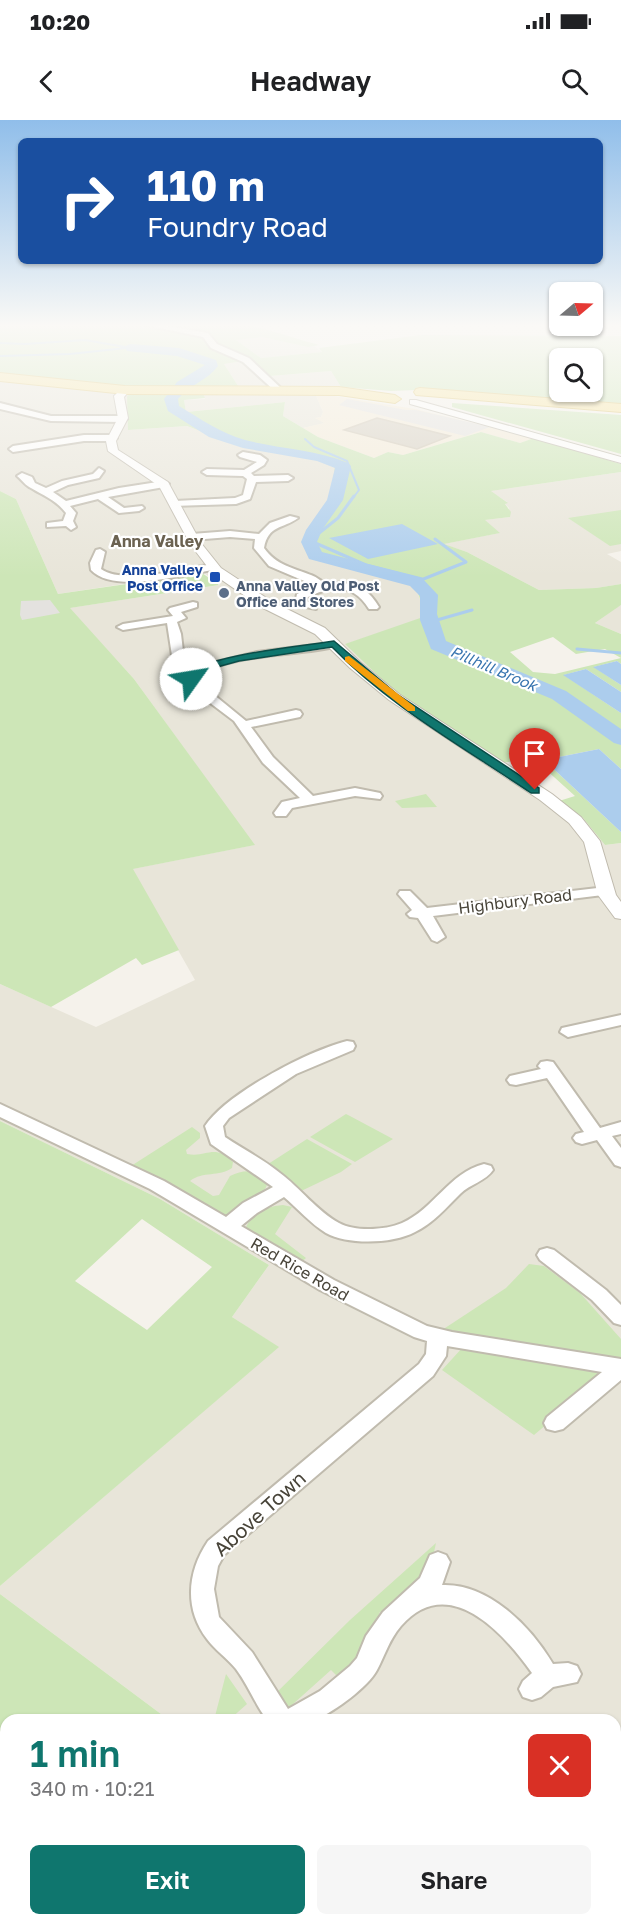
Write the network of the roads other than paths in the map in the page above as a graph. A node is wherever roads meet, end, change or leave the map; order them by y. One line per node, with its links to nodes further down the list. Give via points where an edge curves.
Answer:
1 (17, 408): 4 (street, via 50,418)
2 (121, 408): 4 (street)
3 (452, 408): 8 (street)
4 (123, 419): 5 (street)
5 (113, 438): 6 (street, via 84,438); 14 (street, via 111,444 117,455)
6 (13, 449)
7 (243, 454): 12 (street, via 261,456 261,463)
8 (621, 460)
9 (89, 468): 15 (street, via 102,470 96,476)
10 (204, 472): 12 (street)
11 (22, 476): 15 (street, via 31,485)
12 (249, 476): 13 (street); 18 (street, via 249,494 240,500)
13 (292, 478)
14 (164, 484): 16 (street); 18 (street)
15 (48, 491): 17 (street)
16 (102, 496): 17 (street); 19 (street, via 120,512)
17 (65, 504): 21 (street, via 71,513 70,525)
18 (176, 504): 22 (street)
19 (139, 508)
20 (283, 518): 23 (street)
21 (51, 525)
22 (192, 537): 23 (street); 25 (street)
23 (261, 537): 26 (street, via 258,548 268,559 285,572)
24 (95, 555): 25 (street, via 98,572 113,578)
25 (212, 567): 32 (street, via 274,609 320,631)
26 (325, 587): 27 (street, via 352,587); 29 (street, via 295,602)
27 (374, 601)
28 (193, 605): 30 (street, via 174,610 180,618)
29 (312, 608)
30 (170, 620): 31 (street); 33 (street, via 175,625 179,662)
31 (123, 627)
32 (334, 644): 33 (street, via 249,656); 39 (street, via 394,697 575,820 595,847)
33 (194, 671): 35 (street, via 190,676 197,687)
34 (288, 718): 35 (street)
35 (244, 725): 37 (street, via 263,754 287,771)
36 (375, 796): 37 (street, via 355,792)
37 (311, 801): 38 (street, via 287,805)
38 (280, 813)
39 (606, 891): 41 (street, Highbury Road); 42 (street)
40 (405, 894): 41 (street)
41 (419, 913): 43 (street)
42 (621, 914)
43 (437, 937)
44 (621, 1020): 45 (street)
45 (568, 1032)
46 (346, 1046): 53 (street, via 290,1070 223,1114 214,1126 217,1140)
47 (516, 1080): 50 (street, via 549,1069)
48 (0, 1110): 54 (street, Red Rice Road, via 157,1185)
49 (621, 1128): 50 (street)
50 (593, 1135): 51 (street)
51 (621, 1161)
52 (482, 1175): 53 (street, via 459,1184 408,1228 379,1234 339,1233)
53 (285, 1188): 54 (street)
54 (228, 1226): 57 (street, Red Rice Road, via 379,1313)
55 (547, 1255): 56 (street)
56 (621, 1318)
57 (438, 1337): 58 (street, Red Rice Road); 63 (street, Above Town, via 435,1356 426,1370 216,1548 206,1564 203,1574 210,1623 240,1655)
58 (621, 1367): 59 (street)
59 (555, 1423)
60 (438, 1562): 61 (street, via 430,1584)
61 (412, 1600): 62 (street, via 458,1596 482,1608 525,1644); 64 (street, via 383,1630 359,1674 329,1699)
62 (549, 1680)
63 (277, 1714)
64 (303, 1714)

